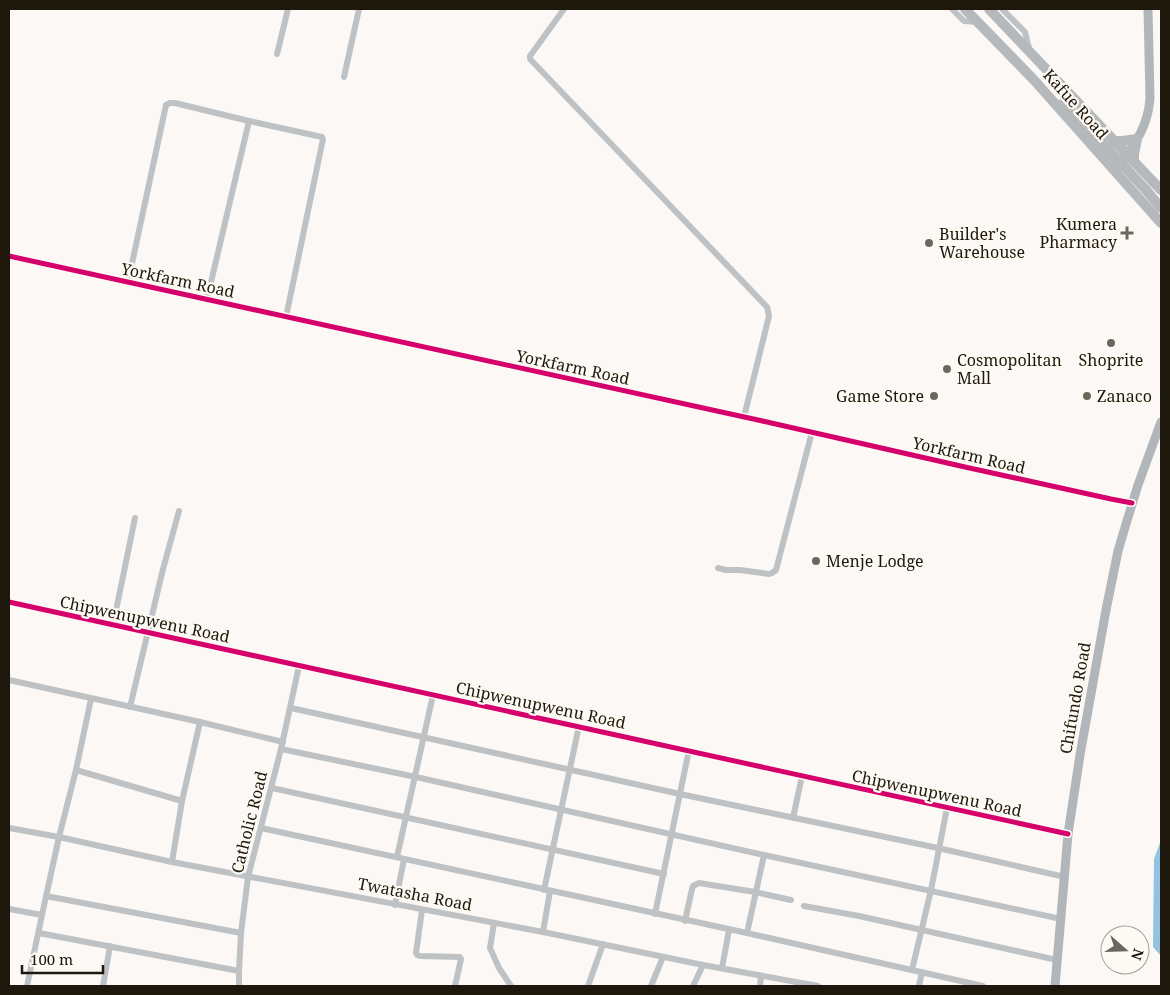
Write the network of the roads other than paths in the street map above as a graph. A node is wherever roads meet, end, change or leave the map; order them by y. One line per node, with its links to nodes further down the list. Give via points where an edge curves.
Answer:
1 (288, 9): 13 (street)
2 (359, 9): 14 (street)
3 (564, 9): 30 (street, via 530,59 767,307 769,316)
4 (952, 9): 11 (street, via 964,22)
5 (965, 9): 11 (main road, Kafue Road)
6 (972, 9): 16 (main road, Kafue Road)
7 (984, 9): 16 (main road, Kafue Road)
8 (989, 9): 12 (main road, Kafue Road)
9 (1002, 9): 12 (street, via 1025,32)
10 (1148, 9): 17 (street, via 1150,98 1147,119)
11 (978, 22): 20 (main road, Kafue Road)
12 (1030, 51): 18 (main road, Kafue Road)
13 (277, 54)
14 (344, 77)
15 (249, 121): 27 (street, via 175,103 166,105); 28 (street); 29 (street, via 319,136 323,140)
16 (1101, 136): 21 (main road, Kafue Road, bridge)
17 (1137, 139): 18 (main road); 19 (main road)
18 (1115, 141): 19 (main road, Kafue Road)
19 (1131, 158): 20 (street); 22 (main road, Kafue Road)
20 (1115, 171): 25 (main road, Kafue Road)
21 (1148, 188): 23 (main road, Kafue Road); 24 (main road, Kafue Road)
22 (1161, 190)
23 (1161, 199)
24 (1161, 208)
25 (1161, 223)
26 (9, 256): 27 (street, Yorkfarm Road)
27 (128, 282): 28 (street, Yorkfarm Road)
28 (207, 299): 29 (street, Yorkfarm Road)
29 (286, 317): 30 (street, Yorkfarm Road)
30 (744, 417): 32 (street, Yorkfarm Road)
31 (1161, 422): 33 (street, Chifundo Road)
32 (812, 432): 33 (street, Yorkfarm Road); 36 (street, via 776,570 769,574)
33 (1132, 503): 65 (street, Chifundo Road, via 1106,610)
34 (179, 511): 39 (street)
35 (134, 518): 38 (street)
36 (718, 568)
37 (9, 602): 38 (street, Chipwenupwenu Road)
38 (112, 625): 39 (street, Chipwenupwenu Road)
39 (148, 633): 40 (street, Chipwenupwenu Road); 44 (street)
40 (299, 666): 42 (street, Chipwenupwenu Road); 45 (street, Catholic Road)
41 (9, 680): 43 (street)
42 (433, 695): 47 (street, Chipwenupwenu Road); 48 (street)
43 (91, 699): 44 (street); 52 (street)
44 (130, 707): 46 (street)
45 (291, 708): 48 (street); 49 (street, Catholic Road)
46 (200, 722): 49 (street); 57 (street)
47 (579, 726): 50 (street, Chipwenupwenu Road); 51 (street)
48 (424, 737): 51 (street); 54 (street)
49 (282, 746): 54 (street); 55 (street, Catholic Road)
50 (690, 750): 53 (street, Chipwenupwenu Road); 56 (street)
51 (570, 769): 56 (street); 59 (street)
52 (76, 770): 57 (street); 66 (street)
53 (802, 776): 58 (street, Chipwenupwenu Road); 61 (street)
54 (416, 777): 59 (street); 60 (street)
55 (272, 788): 60 (street); 63 (street, Catholic Road)
56 (680, 794): 61 (street); 64 (street)
57 (182, 801): 71 (street)
58 (947, 808): 65 (street, Chipwenupwenu Road); 67 (street)
59 (561, 809): 64 (street); 68 (street)
60 (407, 817): 68 (street); 70 (street)
61 (793, 818): 67 (street)
62 (9, 828): 66 (street, Twatasha Road)
63 (261, 828): 70 (street); 73 (street, Catholic Road)
64 (672, 834): 69 (street); 72 (street)
65 (1068, 834): 74 (street, Chifundo Road)
66 (59, 837): 71 (street, Twatasha Road); 78 (street)
67 (938, 848): 74 (street); 75 (street)
68 (552, 850): 72 (street); 76 (street)
69 (764, 855): 75 (street); 77 (street)
70 (401, 858): 76 (street); 80 (street)
71 (172, 862): 73 (street, Twatasha Road)
72 (664, 874): 84 (street)
73 (248, 877): 80 (street, Twatasha Road); 93 (street, Catholic Road)
74 (1064, 877): 86 (street, Chifundo Road)
75 (930, 890): 86 (street); 90 (street)
76 (547, 891): 84 (street); 91 (street)
77 (755, 892): 79 (street); 87 (street, via 696,884); 94 (street)
78 (46, 896): 85 (street); 93 (street)
79 (791, 900)
80 (395, 905): 83 (street, Twatasha Road)
81 (804, 906): 90 (street)
82 (9, 909): 85 (street)
83 (422, 910): 88 (street, Twatasha Road); 108 (street, via 416,953 420,956 461,957)
84 (655, 914): 87 (street)
85 (42, 915): 92 (street)
86 (1062, 919): 98 (street, Chifundo Road)
87 (685, 921): 89 (street)
88 (494, 923): 91 (street, Twatasha Road); 109 (street, via 490,948)
89 (729, 930): 94 (street); 100 (street)
90 (922, 930): 98 (street); 101 (street)
91 (542, 932): 95 (street, Twatasha Road)
92 (38, 933): 96 (street); 105 (street)
93 (241, 933): 102 (street, Catholic Road)
94 (747, 934): 101 (street)
95 (603, 944): 97 (street, Twatasha Road); 110 (street)
96 (110, 946): 102 (street); 106 (street)
97 (663, 957): 99 (street, Twatasha Road); 111 (street)
98 (1058, 960): 117 (street, Chifundo Road)
99 (703, 965): 100 (street, Twatasha Road); 112 (street)
100 (722, 968): 104 (street, Twatasha Road)
101 (912, 970): 103 (street)
102 (239, 971): 107 (street, Catholic Road)
103 (922, 972): 115 (street); 116 (street)
104 (761, 976): 113 (street); 114 (street, Twatasha Road)
105 (27, 986)
106 (103, 986)
107 (239, 986)
108 (455, 986)
109 (511, 986)
110 (588, 986)
111 (651, 986)
112 (693, 986)
113 (760, 986)
114 (818, 986)
115 (919, 986)
116 (983, 986)
117 (1056, 986)

